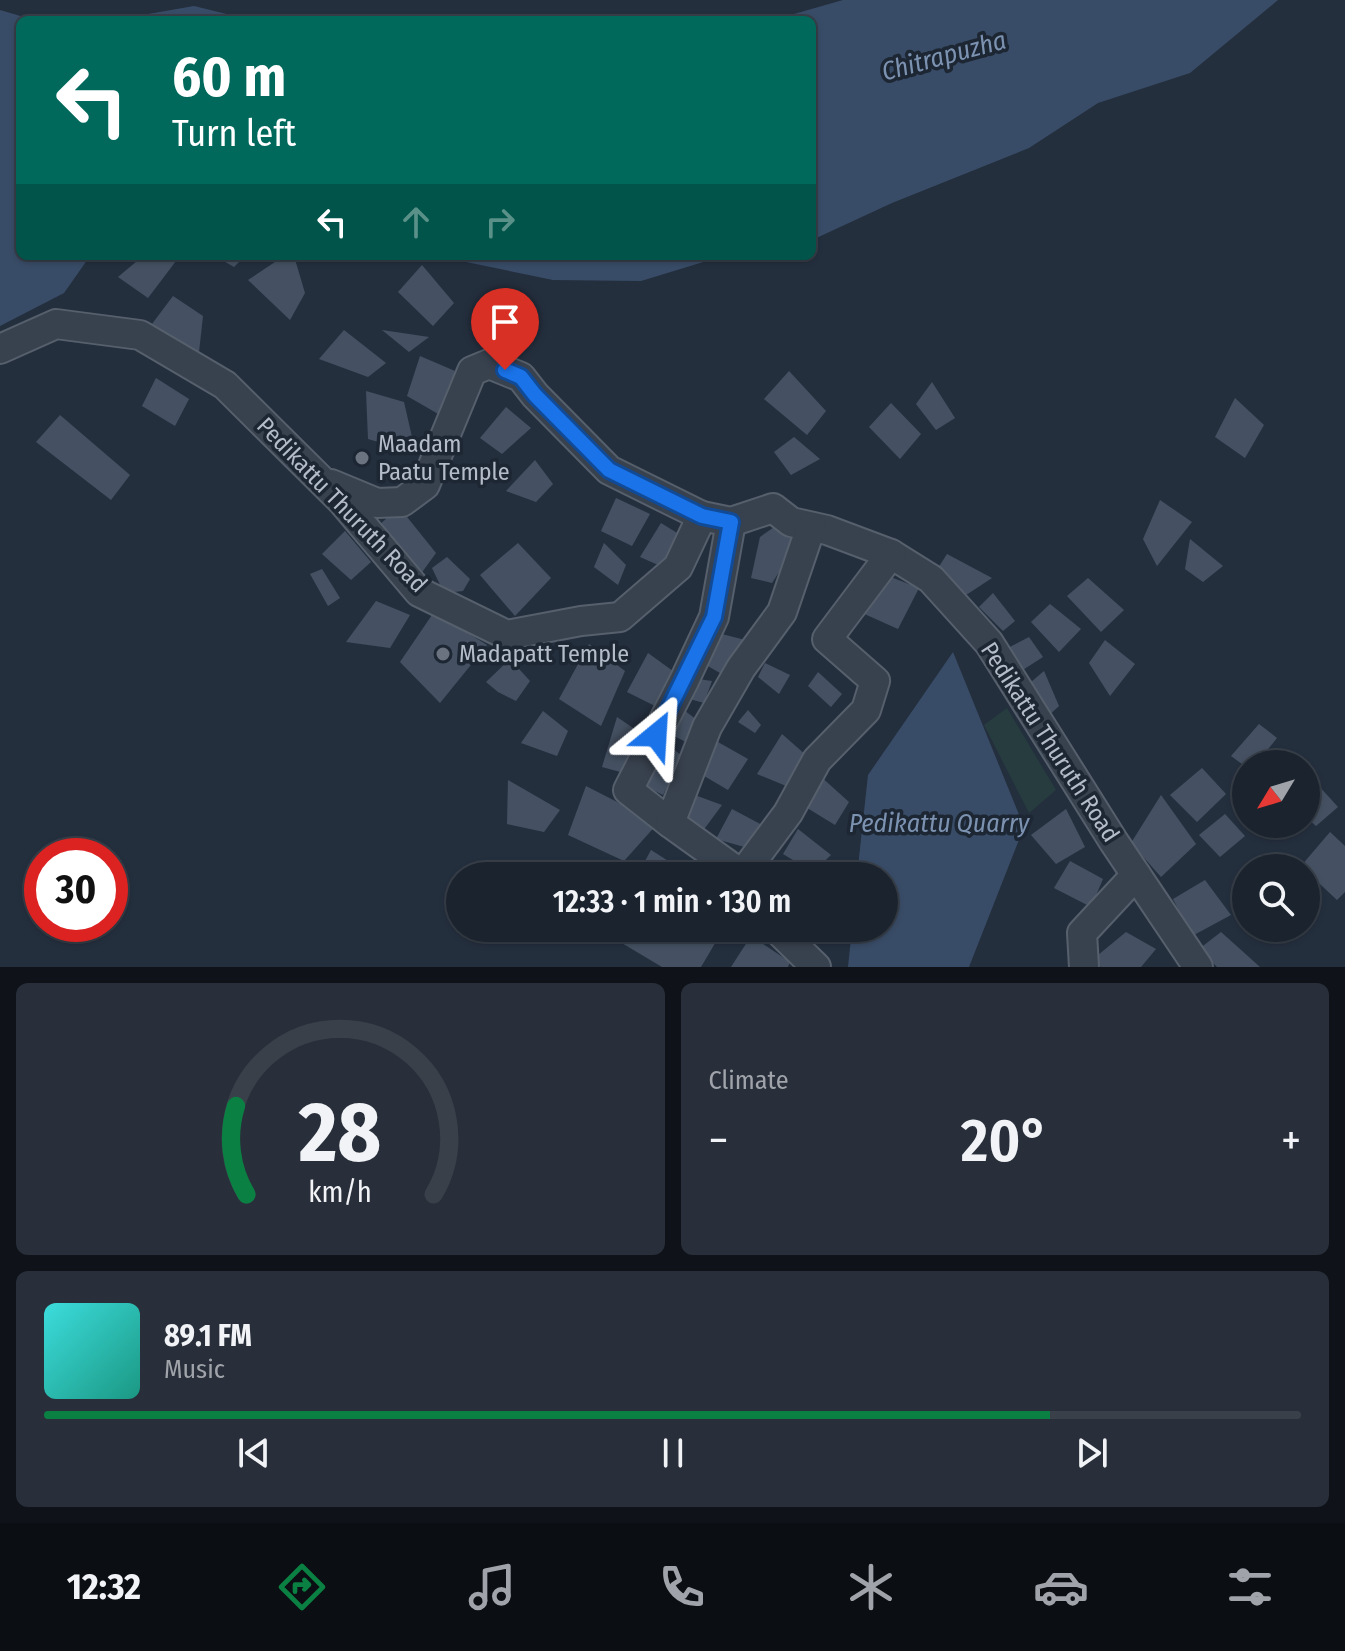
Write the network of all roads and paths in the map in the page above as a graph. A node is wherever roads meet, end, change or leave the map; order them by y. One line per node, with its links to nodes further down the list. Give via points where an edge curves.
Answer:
1 (0, 349): 2 (street, Pedikattu Thuruth Road, via 56,324 140,335 225,385)
2 (322, 481): 3 (street, Pedikattu Thuruth Road, via 419,592 507,635 620,617 678,567); 3 (street, via 377,503 402,502 425,485 472,371 489,364 521,377 609,470)
3 (702, 516): 4 (street)
4 (731, 522): 5 (street, Pedikattu Thuruth Road, via 773,508 791,522); 7 (street, via 714,617 628,790)
5 (811, 527): 6 (street, Pedikattu Thuruth Road); 7 (street, via 782,612 707,727)
6 (891, 554): 9 (street, via 827,639 875,681 866,710 817,760 788,813); 10 (street, Pedikattu Thuruth Road, via 931,579 989,643)
7 (670, 823): 8 (street)
8 (723, 862)
9 (751, 862)
10 (1136, 875): 13 (street, via 1082,933); 14 (street, Pedikattu Thuruth Road)
11 (790, 942): 12 (street)
12 (816, 967)
13 (1084, 967)
14 (1198, 967)

